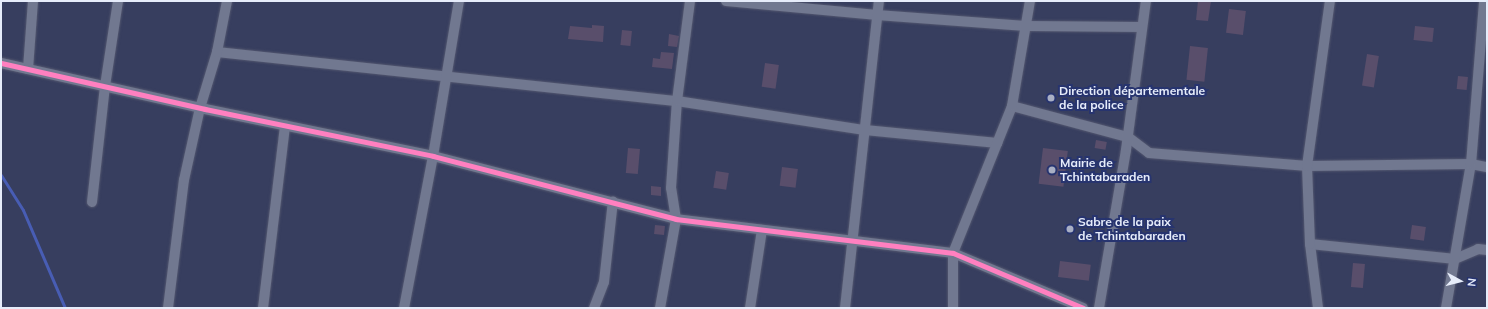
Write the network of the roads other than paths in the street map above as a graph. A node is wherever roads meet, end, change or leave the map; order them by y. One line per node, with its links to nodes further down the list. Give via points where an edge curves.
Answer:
1 (33, 1): 17 (street)
2 (118, 1): 19 (street)
3 (227, 1): 15 (street)
4 (459, 1): 18 (street)
5 (690, 1): 20 (street)
6 (726, 1): 12 (street)
7 (879, 1): 12 (street)
8 (1030, 1): 13 (street)
9 (1146, 1): 14 (street)
10 (1330, 1): 29 (street)
11 (1484, 1): 28 (street)
12 (877, 15): 13 (street); 24 (street)
13 (1026, 26): 14 (street); 21 (street)
14 (1142, 27): 25 (street)
15 (217, 52): 18 (street); 22 (street)
16 (1, 63): 17 (street)
17 (28, 69): 19 (street)
18 (446, 76): 20 (street); 27 (street)
19 (105, 86): 22 (street); 32 (street)
20 (677, 101): 24 (street); 33 (street, via 671,188)
21 (1012, 106): 25 (street); 26 (street)
22 (200, 108): 23 (street); 40 (street, via 184,180)
23 (285, 125): 27 (street); 41 (street)
24 (865, 130): 26 (street); 35 (street)
25 (1128, 137): 29 (street, via 1149,153); 49 (street)
26 (997, 143): 38 (street)
27 (433, 156): 31 (street); 42 (street)
28 (1471, 164): 29 (street); 30 (street); 39 (street)
29 (1307, 166): 36 (street)
30 (1487, 167)
31 (613, 201): 33 (street); 43 (street, via 604,282)
32 (92, 202)
33 (676, 219): 34 (street); 44 (street)
34 (762, 230): 35 (street); 45 (street)
35 (852, 240): 38 (street); 46 (street)
36 (1310, 244): 39 (street); 50 (street)
37 (1487, 250): 39 (street, via 1478,249)
38 (952, 253): 47 (street); 48 (street)
39 (1455, 259): 51 (street)
40 (168, 308)
41 (263, 308)
42 (404, 308)
43 (594, 308)
44 (660, 308)
45 (750, 308)
46 (844, 308)
47 (952, 308)
48 (1083, 308)
49 (1099, 308)
50 (1318, 308)
51 (1446, 308)

